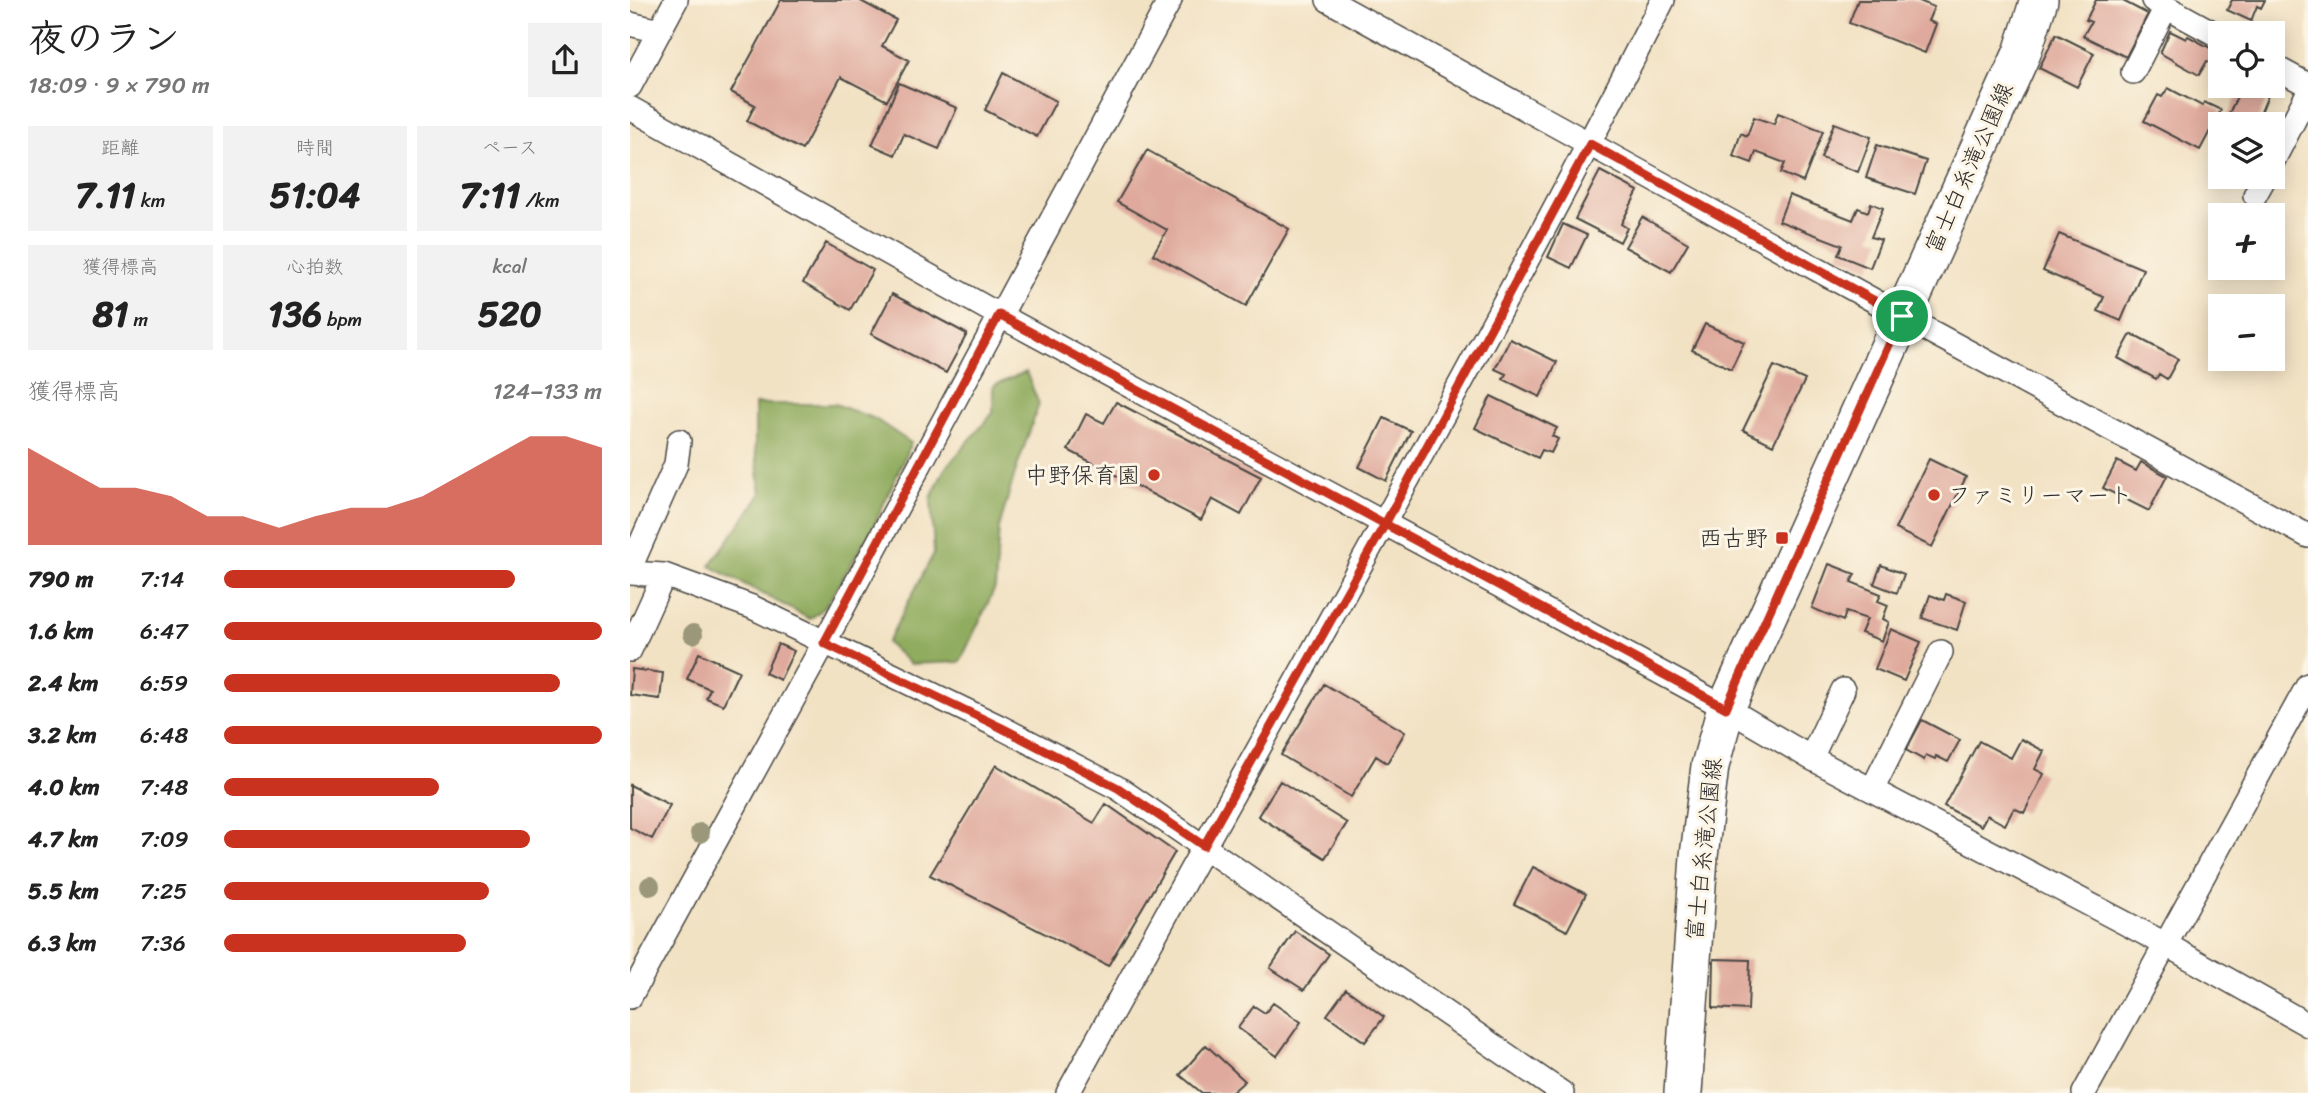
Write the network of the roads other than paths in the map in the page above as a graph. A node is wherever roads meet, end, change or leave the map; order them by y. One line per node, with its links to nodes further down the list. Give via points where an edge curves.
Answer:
1 (676, 0): 9 (street)
2 (1170, 0): 18 (street)
3 (1328, 0): 17 (street)
4 (1663, 0): 17 (street)
5 (2039, 0): 19 (main road, 富士白糸滝公園線, via 2022,53)
6 (2160, 3): 8 (street); 10 (street)
7 (630, 24): 9 (street)
8 (2208, 30)
9 (659, 31): 13 (street)
10 (2133, 72)
11 (2285, 73): 12 (street)
12 (2308, 85)
13 (630, 86)
14 (2308, 93): 16 (street)
15 (630, 108): 18 (street)
16 (2285, 138)
17 (1590, 144): 19 (street); 21 (street)
18 (999, 315): 21 (street); 26 (street)
19 (1902, 316): 22 (street); 31 (main road, 富士白糸滝公園線)
20 (679, 441): 23 (street, via 676,464)
21 (1385, 524): 31 (street); 34 (street)
22 (2308, 536)
23 (630, 568)
24 (630, 573): 25 (street)
25 (664, 575): 26 (street, via 752,607); 27 (street)
26 (824, 643): 34 (street, via 1118,788); 36 (street)
27 (630, 650)
28 (1941, 652): 33 (street)
29 (2308, 685): 35 (street)
30 (1843, 690): 32 (street)
31 (1726, 708): 32 (street); 40 (main road, 富士白糸滝公園線, via 1710,766 1701,843)
32 (1811, 758): 33 (street)
33 (1872, 790): 35 (street)
34 (1204, 846): 38 (street); 39 (street)
35 (2165, 944): 37 (street); 41 (street)
36 (630, 997)
37 (2308, 1025)
38 (1068, 1093)
39 (1562, 1093)
40 (1683, 1093)
41 (2084, 1093)

